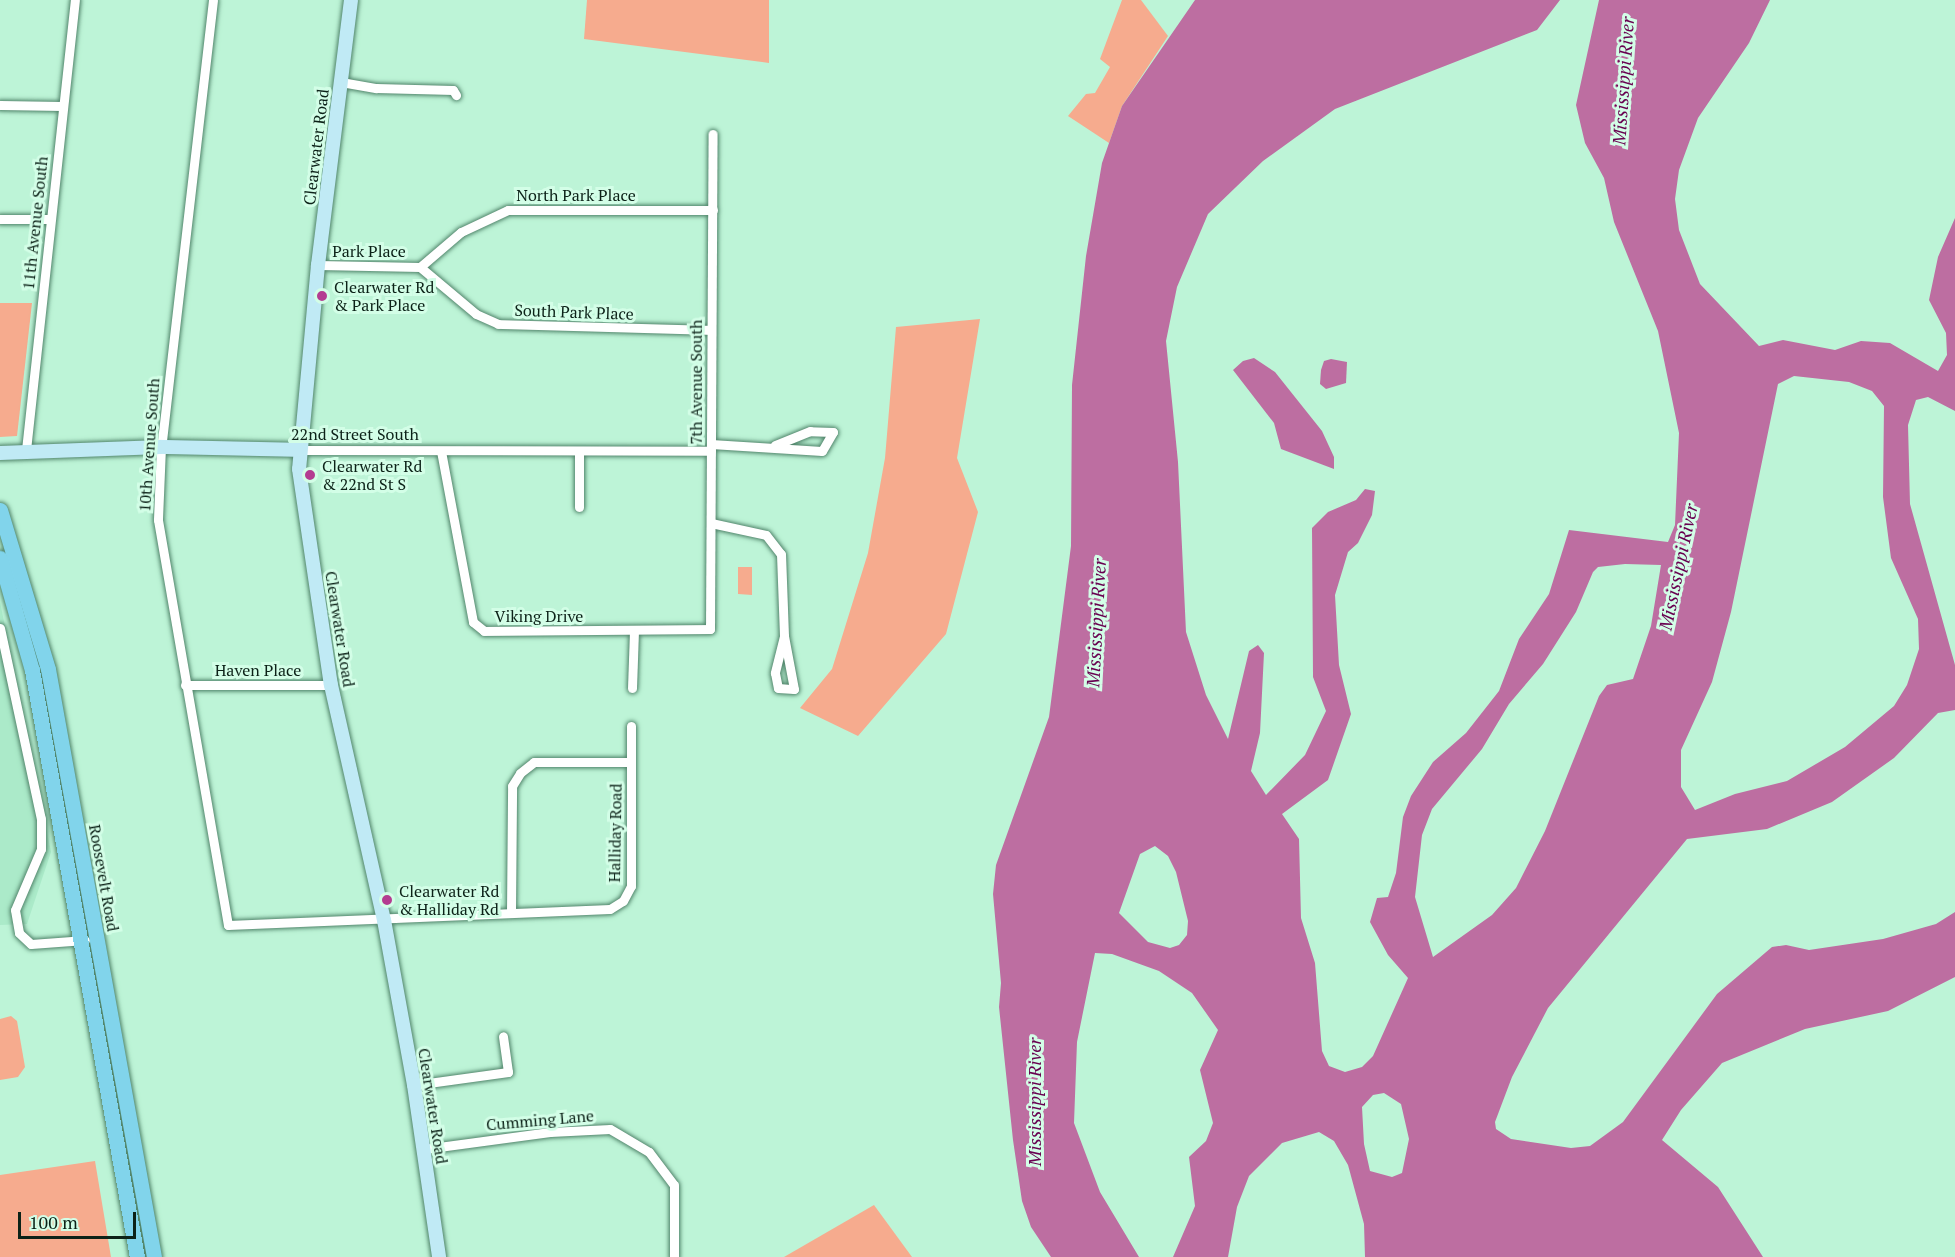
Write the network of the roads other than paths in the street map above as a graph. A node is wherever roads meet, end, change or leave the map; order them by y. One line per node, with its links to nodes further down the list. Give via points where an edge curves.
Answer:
1 (75, 0): 7 (street, 11th Avenue South)
2 (213, 0): 16 (street, 10th Avenue South)
3 (351, 0): 4 (street, Clearwater Road)
4 (341, 82): 5 (street, via 376,88 453,90); 12 (street, Clearwater Road)
5 (456, 95)
6 (0, 105): 7 (street)
7 (62, 106): 11 (street, 11th Avenue South)
8 (713, 134): 9 (street, 7th Avenue South)
9 (713, 210): 13 (street, North Park Place, via 508,210 460,232); 14 (street, 7th Avenue South)
10 (0, 219): 11 (street)
11 (50, 219): 18 (street, 11th Avenue South)
12 (318, 265): 13 (street, Park Place); 19 (street, Clearwater Road)
13 (420, 267): 14 (street, South Park Place, via 476,314 498,324)
14 (710, 330): 17 (street, 7th Avenue South)
15 (775, 445): 15 (street, 22nd Street South, via 822,450 833,432 810,431); 17 (street, 22nd Street South)
16 (161, 447): 18 (street, 22nd Street South); 19 (street, 22nd Street South); 31 (street, 10th Avenue South, via 158,520)
17 (711, 447): 21 (street, 22nd Street South); 25 (street, 7th Avenue South)
18 (26, 450): 22 (street, 22nd Street South)
19 (299, 450): 20 (street, 22nd Street South); 32 (street, Clearwater Road, via 302,497)
20 (441, 451): 21 (street, 22nd Street South); 29 (street, Viking Drive, via 473,622 484,631)
21 (579, 451): 23 (street)
22 (0, 453)
23 (579, 507)
24 (0, 510): 39 (main road, Roosevelt Road, via 48,669)
25 (711, 523): 28 (street, 7th Avenue South); 30 (street, via 766,535 781,554)
26 (0, 558): 40 (main road, Roosevelt Road, via 32,670)
27 (0, 628): 40 (street, via 40,819 41,849 15,910 19,933 31,945)
28 (710, 629): 29 (street, Viking Drive)
29 (634, 632): 33 (street)
30 (784, 636): 30 (street, via 775,673 778,688 794,689)
31 (184, 685): 32 (street, Haven Place); 38 (street, 10th Avenue South)
32 (331, 685): 37 (street, Clearwater Road)
33 (632, 688)
34 (632, 726): 35 (street)
35 (631, 762): 36 (street, Halliday Road, via 631,886 622,901 610,909); 36 (street, Halliday Road, via 534,762 520,773 512,786)
36 (511, 912): 37 (street, Halliday Road)
37 (384, 920): 38 (street, Halliday Road); 42 (street, Clearwater Road)
38 (228, 925)
39 (97, 939): 40 (street); 45 (main road, Roosevelt Road)
40 (80, 941): 44 (main road, Roosevelt Road)
41 (503, 1036): 42 (street, via 508,1072)
42 (414, 1085): 43 (street, Clearwater Road)
43 (424, 1149): 46 (street, Clearwater Road); 47 (street, Cumming Lane, via 550,1132 610,1129 649,1152 674,1185)
44 (137, 1257)
45 (154, 1257)
46 (439, 1257)
47 (674, 1257)

